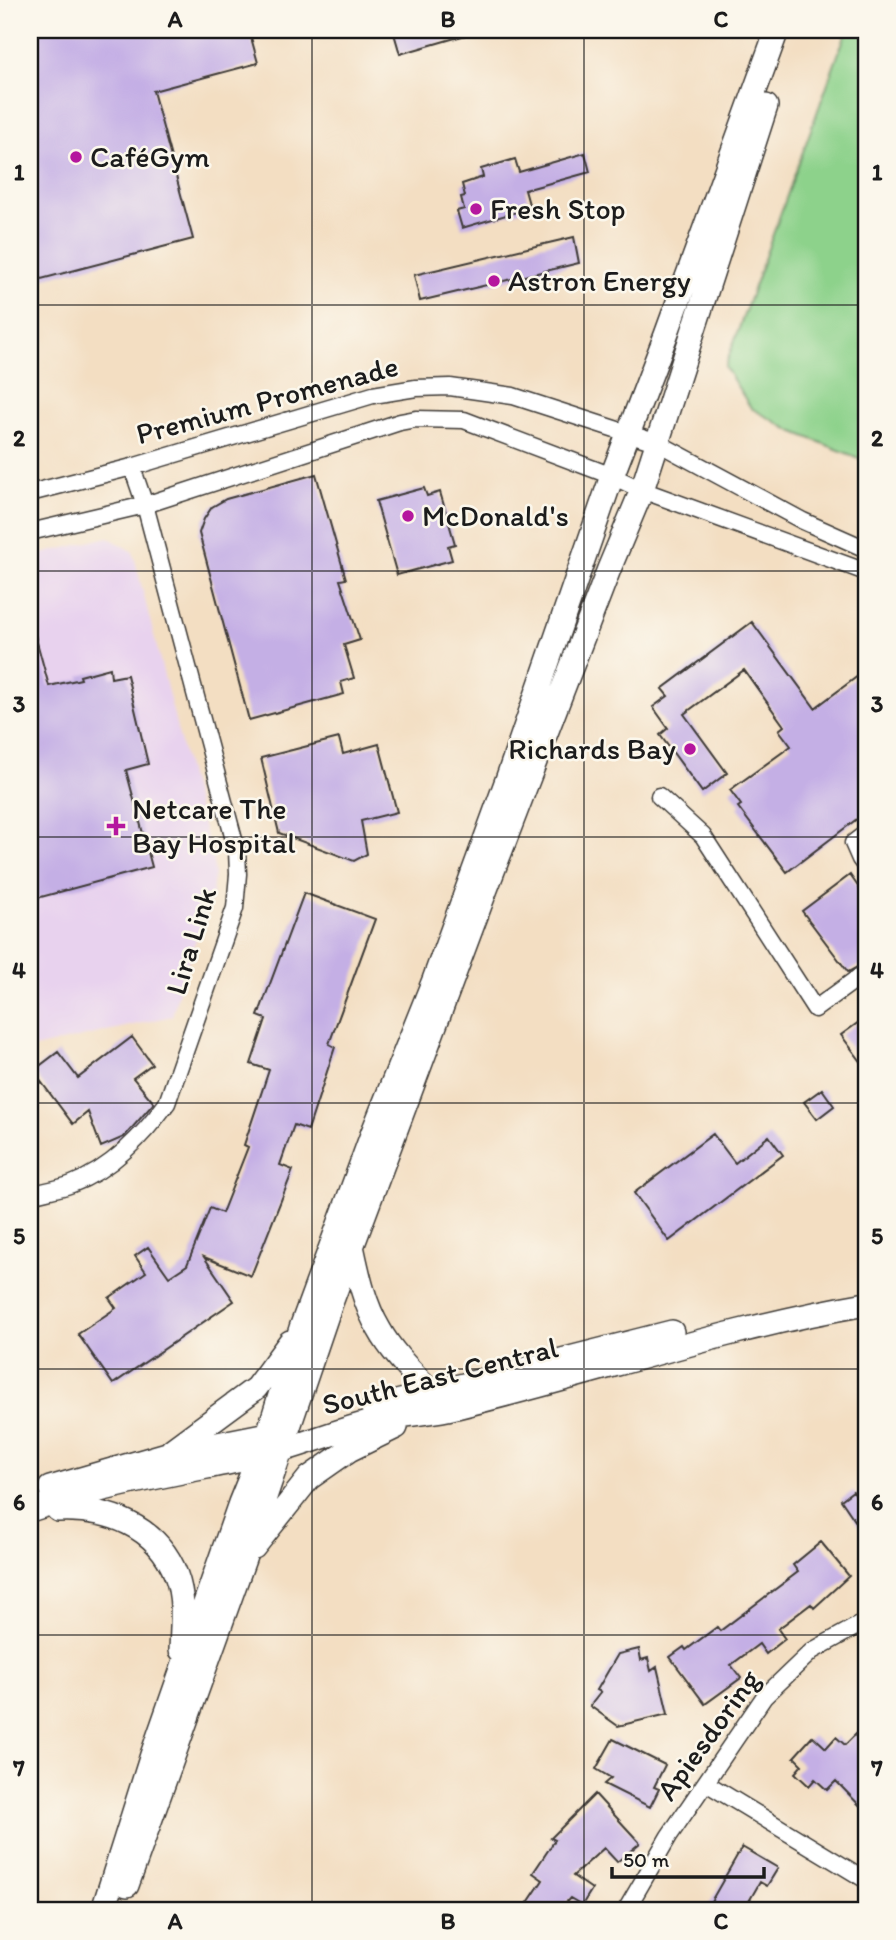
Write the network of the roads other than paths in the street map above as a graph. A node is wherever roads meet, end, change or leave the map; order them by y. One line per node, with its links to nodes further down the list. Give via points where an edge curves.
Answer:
1 (777, 30): 3 (street)
2 (790, 30): 4 (street)
3 (629, 433): 4 (street, Premium Promenade); 5 (street, Premium Promenade, via 513,396 450,387 416,388 373,395); 6 (street)
4 (658, 443): 7 (street); 11 (street, Premium Promenade, via 803,522)
5 (132, 467): 8 (street, Premium Promenade); 9 (street, Lira Link)
6 (612, 477): 7 (street, Premium Promenade); 9 (street, Premium Promenade, via 464,420 416,419); 21 (street, via 421,1016)
7 (642, 490): 12 (street, Premium Promenade); 18 (street)
8 (30, 493)
9 (145, 505): 10 (street, Premium Promenade); 17 (street, Lira Link, via 237,851 235,908 160,1113 95,1172 73,1184)
10 (30, 532)
11 (866, 549)
12 (866, 572)
13 (659, 796): 16 (street, via 703,836 815,1009)
14 (866, 833): 15 (street, via 853,843)
15 (866, 867)
16 (866, 972)
17 (30, 1195)
18 (352, 1246): 22 (street, via 379,1329); 23 (street)
19 (866, 1289): 22 (street, South East Central, via 678,1331)
20 (866, 1304): 22 (street, South East Central, via 671,1347 489,1399)
21 (301, 1328): 23 (street); 24 (street, via 256,1388)
22 (433, 1402): 23 (street, South East Central, via 389,1418); 27 (street, via 309,1478)
23 (274, 1442): 24 (street, South East Central); 26 (street, South East Central); 27 (street); 29 (street, via 240,1503)
24 (167, 1454): 25 (street, South East Central)
25 (30, 1494)
26 (30, 1511): 29 (street, via 72,1509 113,1515 160,1548 180,1587)
27 (244, 1559): 33 (street)
28 (866, 1623): 30 (street, Apiesdoring, via 812,1651 764,1697)
29 (180, 1674): 32 (street)
30 (705, 1783): 31 (street); 34 (street, Apiesdoring)
31 (866, 1880)
32 (103, 1910)
33 (117, 1910)
34 (626, 1910)

